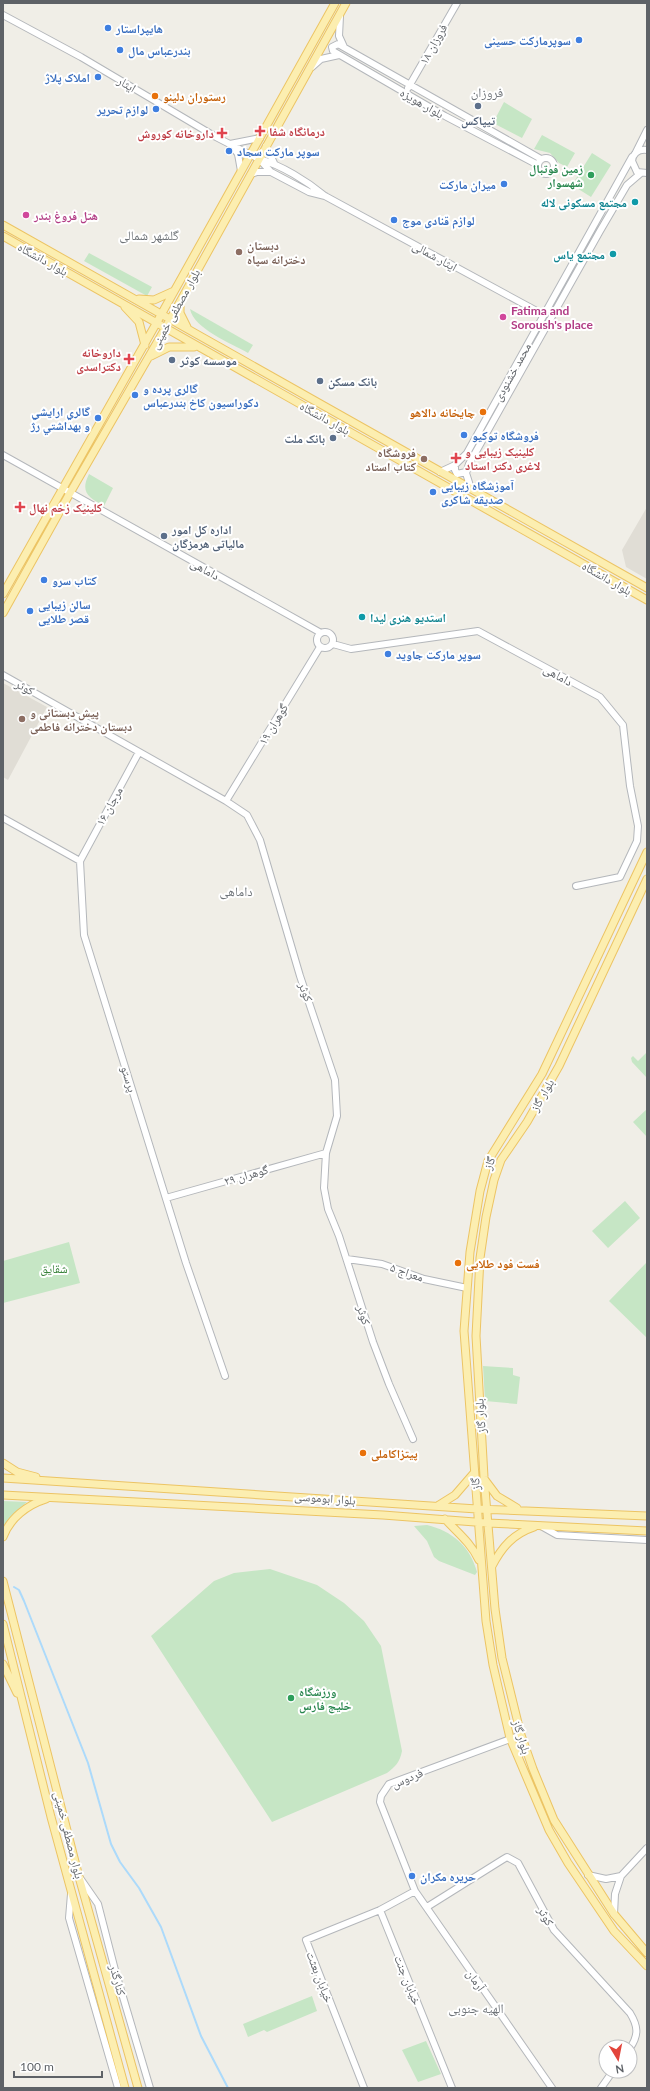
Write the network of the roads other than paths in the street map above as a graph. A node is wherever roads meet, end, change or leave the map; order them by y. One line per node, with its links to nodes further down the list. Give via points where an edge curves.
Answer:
1 (335, 3): 12 (main road, بلوار مصطفی خمینی)
2 (346, 3): 4 (main road, بلوار مصطفی خمینی)
3 (456, 3): 9 (street, فروزان ۱۸)
4 (340, 14): 6 (street, via 339,36); 8 (main road, بلوار مصطفی خمینی)
5 (3, 15): 13 (street, ایثار, via 81,57)
6 (344, 47): 7 (street, via 336,44 332,47); 9 (street)
7 (339, 55): 8 (street, via 321,60); 10 (street, بلوار هویزه)
8 (308, 70): 14 (main road, بلوار مصطفی خمینی)
9 (410, 85): 10 (street, فروزان ۱۸); 16 (street)
10 (406, 93): 19 (street, بلوار هویزه)
11 (647, 130): 18 (street, محمد خشنودی)
12 (260, 138): 13 (street); 17 (main road, بلوار مصطفی خمینی)
13 (230, 144): 17 (street, ایثار); 24 (street, via 238,154)
14 (266, 146): 20 (main road, بلوار مصطفی خمینی); 22 (street)
15 (647, 150): 18 (street)
16 (527, 151): 19 (street); 21 (street)
17 (251, 154): 20 (street, ایثار); 24 (main road, بلوار مصطفی خمینی)
18 (634, 155): 26 (street, via 634,169); 36 (street, محمد خشنودی)
19 (524, 158): 23 (street, بلوار هویزه)
20 (259, 159): 22 (street, ایثار شمالی); 25 (street, ایثار شمالی); 27 (main road, بلوار مصطفی خمینی)
21 (541, 159): 23 (street); 23 (street, via 551,160 553,170 547,174 542,173)
22 (274, 163): 28 (street, ایثار شمالی)
23 (538, 165)
24 (241, 172): 31 (main road, بلوار مصطفی خمینی)
25 (271, 172): 27 (street); 28 (street, ایثار شمالی, via 309,192)
26 (644, 173): 47 (street, محمد خشنودی, via 627,185)
27 (250, 174): 33 (main road, بلوار مصطفی خمینی)
28 (325, 196): 36 (street, ایثار شمالی)
29 (3, 225): 32 (main road, بلوار دانشگاه)
30 (3, 236): 34 (main road, بلوار دانشگاه)
31 (174, 291): 32 (main road, via 154,300); 35 (main road, بلوار مصطفی خمینی)
32 (135, 299): 35 (main road, بلوار دانشگاه)
33 (180, 300): 37 (main road, بلوار مصطفی خمینی); 40 (main road, via 182,320)
34 (119, 301): 38 (main road, بلوار دانشگاه); 41 (main road, via 139,322)
35 (162, 314): 37 (main road, بلوار دانشگاه); 38 (main road, بلوار مصطفی خمینی)
36 (544, 315): 45 (street, محمد خشنودی, via 467,453)
37 (171, 318): 39 (main road, بلوار مصطفی خمینی); 40 (main road, بلوار دانشگاه)
38 (157, 322): 39 (main road, بلوار دانشگاه); 41 (main road, بلوار مصطفی خمینی)
39 (166, 327): 42 (main road, بلوار دانشگاه); 43 (main road, بلوار مصطفی خمینی)
40 (197, 334): 46 (main road, بلوار دانشگاه)
41 (145, 345): 48 (main road, بلوار مصطفی خمینی)
42 (199, 347): 43 (main road, via 188,345 162,348); 53 (main road, بلوار دانشگاه)
43 (148, 358): 50 (main road, بلوار مصطفی خمینی)
44 (3, 455): 48 (street, داماهی)
45 (455, 465): 46 (street, محمد خشنودی); 47 (street, via 457,474)
46 (440, 472): 49 (main road, بلوار دانشگاه)
47 (466, 472): 49 (street)
48 (63, 488): 50 (street, داماهی); 52 (main road, بلوار مصطفی خمینی)
49 (470, 489): 51 (main road, بلوار دانشگاه)
50 (70, 493): 54 (main road, بلوار مصطفی خمینی); 55 (street, داماهی)
51 (647, 588)
52 (3, 594)
53 (647, 600)
54 (3, 614)
55 (321, 633): 56 (street, via 331,634); 57 (street, via 317,639)
56 (333, 644): 57 (street, via 327,648); 65 (street, داماهی, via 351,650 478,631 600,698 623,725 630,786 638,826 637,841 622,875)
57 (320, 647): 60 (street, گوهران ۱۹)
58 (3, 675): 59 (street, کوثر)
59 (139, 752): 60 (street, کوثر); 63 (street, مرجان ۱۶)
60 (226, 801): 68 (street, کوثر, via 247,815 260,840 298,969 335,1080 337,1116)
61 (3, 818): 63 (street)
62 (647, 852): 66 (main road, گاز)
63 (80, 861): 69 (street, پرستو, via 84,935)
64 (647, 879): 67 (main road, بلوار گاز)
65 (576, 886)
66 (604, 942): 67 (main road); 71 (main road, گاز, via 542,1074 488,1161 480,1191)
67 (616, 948): 76 (main road, بلوار گاز, via 559,1066 501,1160 494,1180 480,1258 476,1322 476,1363)
68 (326, 1153): 69 (street, گوهران ۲۹); 70 (street, کوثر, via 324,1188 328,1209)
69 (166, 1198): 72 (street, پرستو)
70 (347, 1259): 71 (street, معراج ۵, via 382,1264 424,1279); 73 (street, کوثر, via 386,1377)
71 (467, 1288): 75 (main road, گاز, via 464,1331)
72 (225, 1376)
73 (413, 1439)
74 (3, 1463): 78 (main road, via 17,1472)
75 (474, 1473): 81 (main road, via 455,1495); 82 (main road, گاز)
76 (484, 1477): 83 (main road, بلوار گاز); 84 (main road, via 497,1496)
77 (3, 1478): 78 (main road, بلوار ابوموسی)
78 (52, 1481): 81 (main road, بلوار ابوموسی)
79 (3, 1494): 80 (main road, بلوار ابوموسی)
80 (50, 1498): 86 (main road, بلوار ابوموسی); 93 (main road, via 25,1509 13,1520)
81 (439, 1505): 82 (main road, بلوار ابوموسی)
82 (477, 1509): 83 (main road, بلوار ابوموسی); 87 (main road, بلوار گاز)
83 (487, 1509): 84 (main road, بلوار ابوموسی); 88 (main road, بلوار گاز)
84 (521, 1510): 85 (main road, بلوار ابوموسی)
85 (647, 1516)
86 (445, 1519): 87 (main road, بلوار ابوموسی); 95 (main road, via 474,1550)
87 (478, 1522): 88 (main road, بلوار ابوموسی); 95 (main road, بلوار گاز)
88 (488, 1523): 89 (main road, بلوار ابوموسی); 96 (main road, بلوار گاز)
89 (539, 1526): 90 (main road, بلوار ابوموسی); 94 (street, via 557,1535); 96 (main road, via 524,1530 509,1541)
90 (639, 1531): 91 (main road, بلوار ابوموسی); 92 (main road)
91 (647, 1531)
92 (647, 1536)
93 (3, 1537)
94 (647, 1540)
95 (481, 1564): 102 (main road, بلوار گاز, via 490,1649)
96 (492, 1566): 101 (main road, بلوار گاز, via 502,1658)
97 (3, 1581): 103 (main road, بلوار مصطفی خمینی)
98 (3, 1624): 100 (main road, بلوار مصطفی خمینی)
99 (3, 1664): 100 (main road)
100 (23, 1706): 104 (main road, بلوار مصطفی خمینی)
101 (521, 1735): 102 (street); 106 (main road, بلوار گاز, via 554,1820)
102 (510, 1738): 110 (street, فردوس, via 389,1784 384,1789 381,1808); 115 (main road, بلوار گاز, via 549,1830 568,1863 614,1931)
103 (64, 1813): 104 (main road); 108 (main road, بلوار مصطفی خمینی)
104 (51, 1817): 109 (main road, بلوار مصطفی خمینی)
105 (647, 1848): 107 (street)
106 (587, 1875): 107 (street, via 606,1879); 113 (main road, بلوار گاز)
107 (621, 1876): 113 (street, via 615,1894)
108 (79, 1877): 120 (main road, بلوار مصطفی خمینی); 121 (street, کنارگذر, via 98,1904)
109 (71, 1889): 118 (street, via 69,1918); 119 (main road, بلوار مصطفی خمینی)
110 (415, 1891): 111 (street, آرمان); 112 (street)
111 (427, 1907): 116 (street, کوثر, via 507,1857 513,1859 518,1863 554,1930 630,2013 637,2024); 124 (street, آرمان)
112 (380, 1910): 122 (street, خیابان بعثت, via 306,1940); 123 (street, خیابان جنت)
113 (614, 1914): 114 (main road, بلوار گاز)
114 (647, 1953)
115 (647, 1966)
116 (635, 2039)
117 (607, 2079): 125 (street)
118 (118, 2088)
119 (125, 2088)
120 (138, 2088)
121 (150, 2088)
122 (364, 2088)
123 (452, 2088)
124 (552, 2088)
125 (601, 2088)

